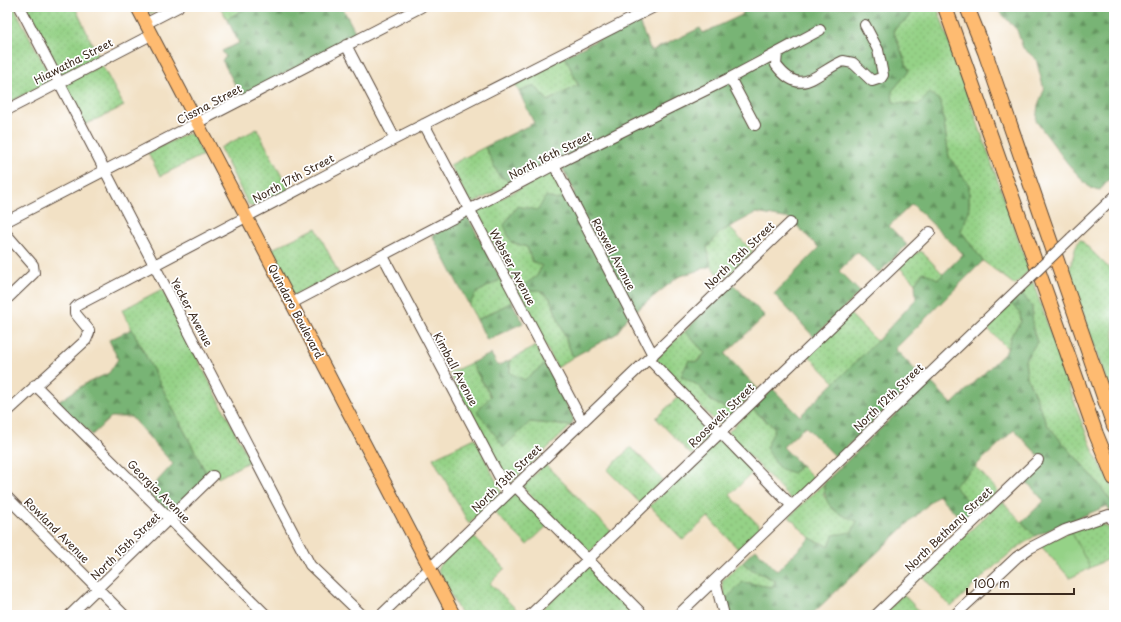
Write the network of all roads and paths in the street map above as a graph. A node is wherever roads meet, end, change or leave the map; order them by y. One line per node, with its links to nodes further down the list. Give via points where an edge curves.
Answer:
1 (20, 7): 16 (street, Yecker Avenue)
2 (137, 7): 9 (main road, Quindaro Boulevard)
3 (178, 7): 9 (street)
4 (421, 7): 8 (street, Cissna Street)
5 (654, 7): 19 (street, North 17th Street)
6 (946, 7): 43 (highway, via 1093,427)
7 (967, 7): 39 (highway, via 985,52)
8 (403, 11): 13 (street, Cissna Street)
9 (145, 24): 12 (main road, Quindaro Boulevard)
10 (865, 25): 14 (street, via 878,50 883,75 877,81 872,81 853,63 843,61 809,80 795,82 776,65)
11 (820, 30): 14 (street, North 16th Street)
12 (151, 35): 16 (street, Hiawatha Street); 18 (main road, Quindaro Boulevard)
13 (346, 45): 18 (street, Cissna Street); 21 (street)
14 (777, 53): 15 (street, North 16th Street)
15 (730, 78): 20 (street); 22 (street, North 16th Street)
16 (58, 82): 17 (street, Hiawatha Street); 23 (street, Yecker Avenue)
17 (7, 110)
18 (197, 123): 23 (street, Cissna Street); 26 (main road, Quindaro Boulevard)
19 (424, 124): 21 (street, North 17th Street); 25 (street, Webster Avenue)
20 (755, 125)
21 (395, 139): 26 (street, North 17th Street)
22 (554, 165): 25 (street, North 16th Street); 35 (street, Roswell Avenue)
23 (105, 172): 27 (street, Cissna Street); 32 (street, Yecker Avenue)
24 (1114, 197): 46 (street, North 12th Street, bridge)
25 (470, 210): 31 (street, North 16th Street); 38 (street, Webster Avenue)
26 (246, 216): 32 (street, North 17th Street); 34 (main road, Quindaro Boulevard)
27 (7, 221)
28 (790, 223): 35 (street, North 13th Street)
29 (930, 232): 40 (street, Roosevelt Street)
30 (7, 235): 33 (street, via 33,265 34,273)
31 (383, 256): 34 (street, North 16th Street); 44 (street, Kimball Avenue)
32 (154, 265): 36 (street, North 17th Street, via 75,308 74,313 89,330 89,335); 56 (street, Yecker Avenue, via 310,565)
33 (7, 299)
34 (292, 303): 50 (main road, Quindaro Boulevard)
35 (651, 357): 38 (street, North 13th Street); 40 (street, Roswell Avenue)
36 (35, 385): 37 (street, North 17th Street); 48 (street, Georgia Avenue)
37 (7, 412)
38 (582, 421): 44 (street, North 13th Street)
39 (1114, 426)
40 (721, 432): 46 (street, Roswell Avenue); 49 (street, Roosevelt Street)
41 (1038, 460): 63 (street, North Bethany Street)
42 (213, 476): 48 (street, North 15th Street)
43 (1114, 478)
44 (512, 489): 49 (street, Kimball Avenue); 50 (street, North 13th Street)
45 (7, 497): 52 (street, Rowland Avenue)
46 (791, 505): 51 (street, North 12th Street)
47 (1111, 518): 64 (street, via 1059,533 1030,548)
48 (170, 519): 52 (street, North 15th Street); 55 (street, Georgia Avenue)
49 (588, 559): 59 (street, Roosevelt Street); 60 (street, Kimball Avenue)
50 (429, 569): 57 (street, North 13th Street); 58 (main road, Quindaro Boulevard)
51 (715, 580): 61 (street, North 12th Street); 62 (street)
52 (98, 589): 53 (street, North 15th Street); 54 (street, Rowland Avenue)
53 (70, 615)
54 (124, 615)
55 (266, 615)
56 (362, 615)
57 (381, 615)
58 (454, 615)
59 (530, 615)
60 (643, 615)
61 (678, 615)
62 (724, 615)
63 (876, 615)
64 (955, 615)

